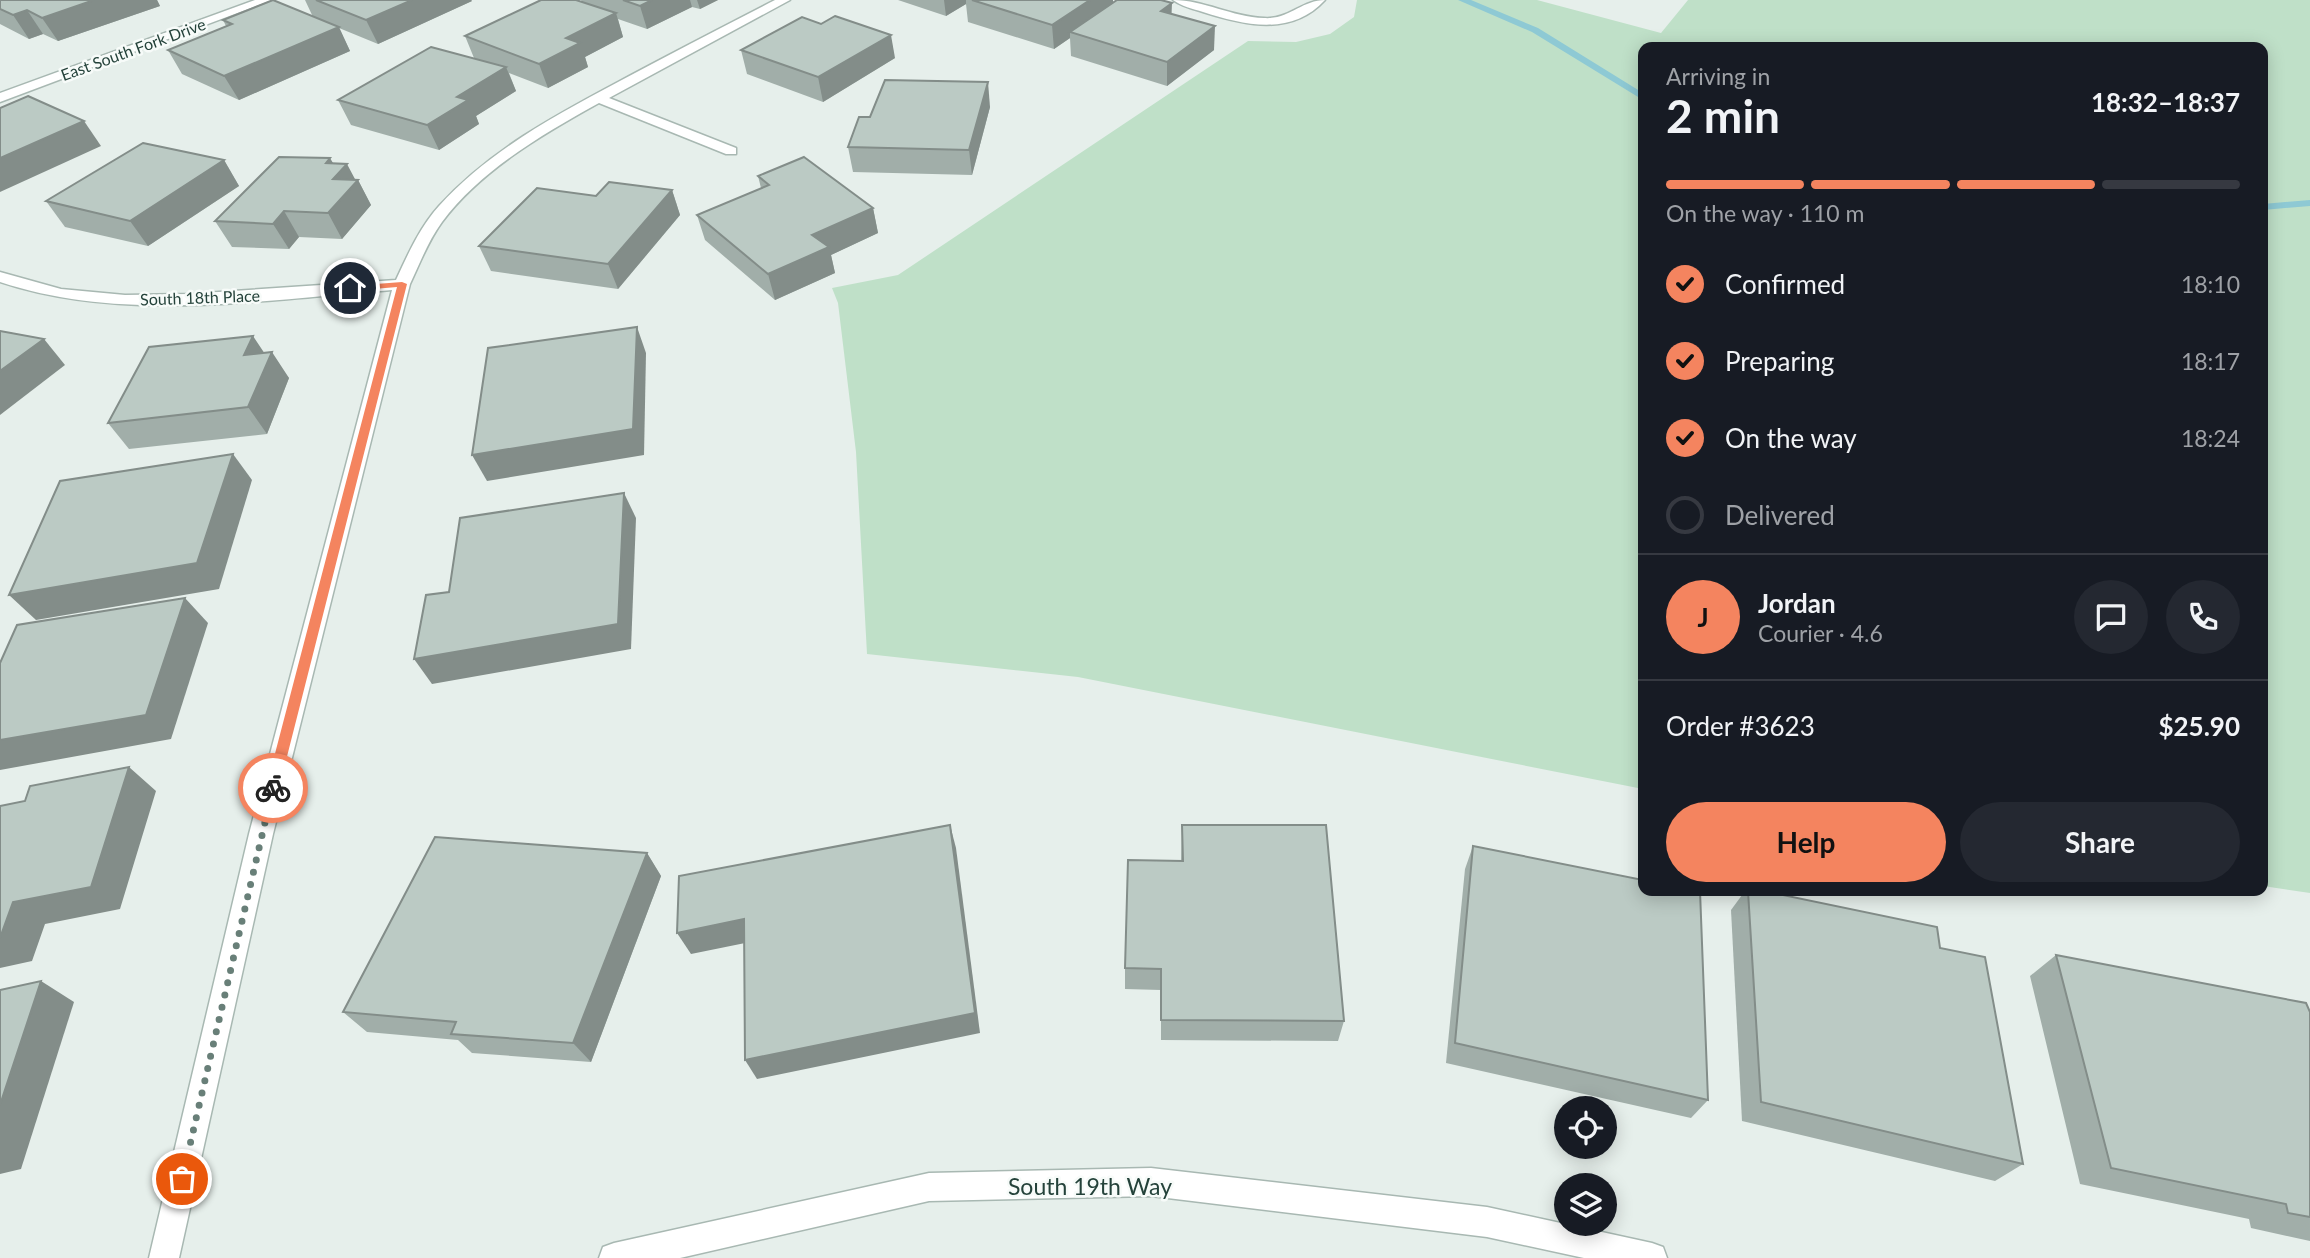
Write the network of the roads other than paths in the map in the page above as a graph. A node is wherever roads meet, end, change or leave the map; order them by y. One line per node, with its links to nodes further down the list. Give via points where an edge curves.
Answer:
1 (266, 0): 5 (street, East South Fork Drive)
2 (784, 0): 6 (street)
3 (1179, 0): 4 (street, via 1237,17 1275,22 1305,11)
4 (1319, 0)
5 (0, 98)
6 (598, 98): 7 (street); 9 (street, via 516,147 466,187 419,244)
7 (731, 151)
8 (0, 277): 9 (street, South 18th Place, via 28,288 110,300 195,300)
9 (402, 284): 10 (street, via 261,834)
10 (164, 1258)
11 (614, 1258): 12 (street, South 19th Way, via 929,1187 1151,1182 1488,1222)
12 (1652, 1258)

